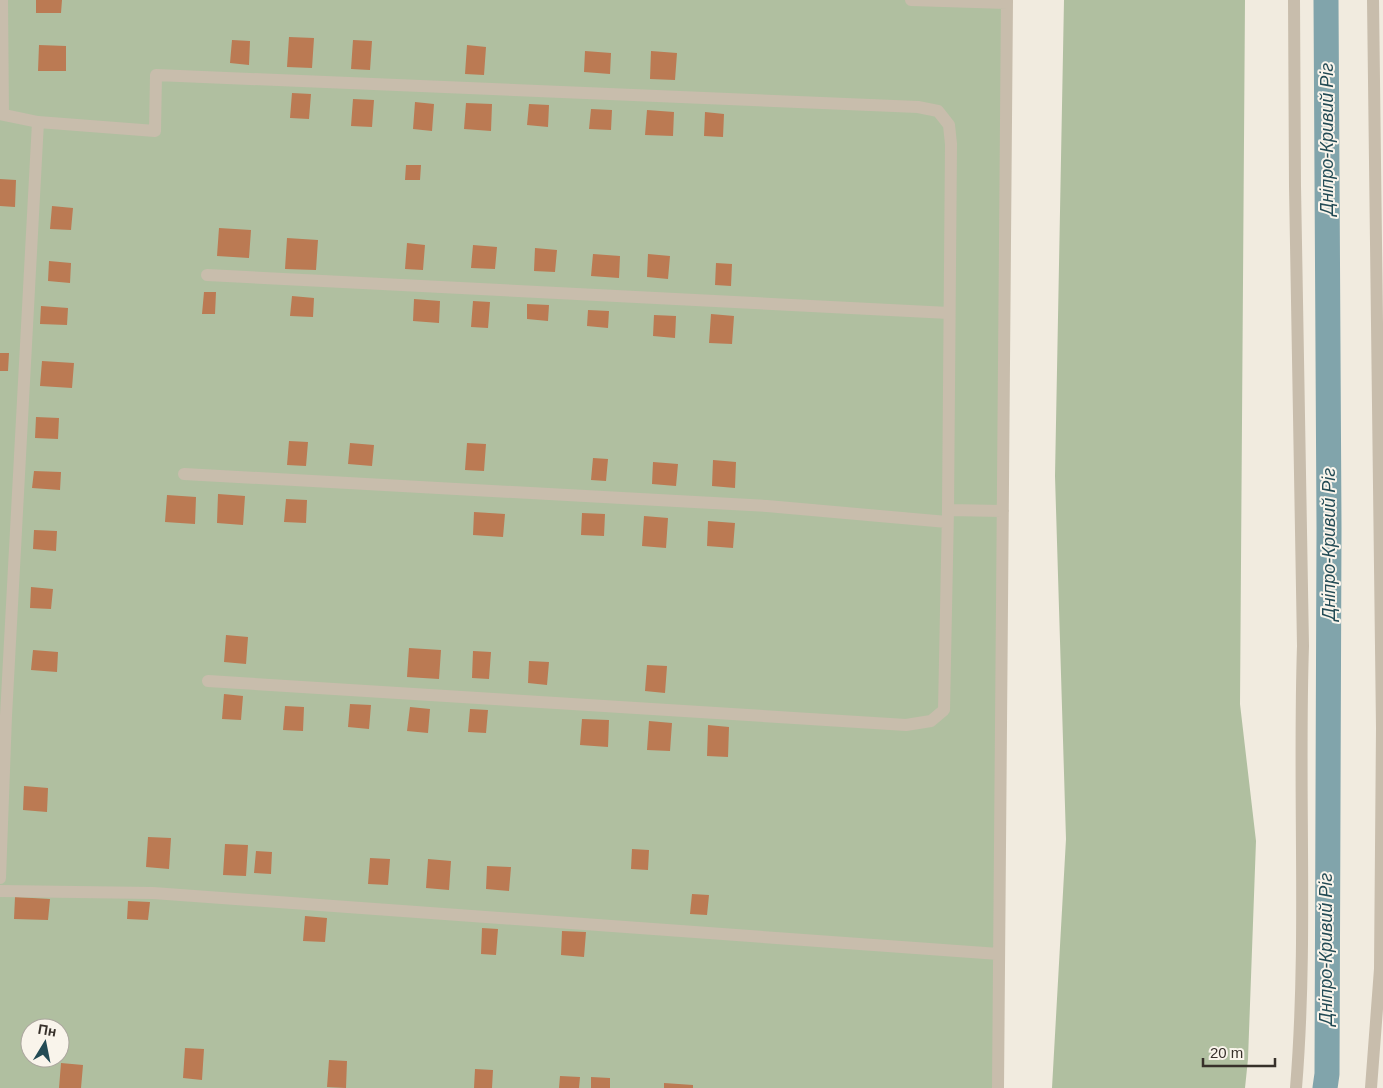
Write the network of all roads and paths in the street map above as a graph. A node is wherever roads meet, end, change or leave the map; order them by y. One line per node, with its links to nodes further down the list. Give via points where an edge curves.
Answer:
1 (2, 0): 6 (street)
2 (911, 0): 5 (street)
3 (1294, 0): 19 (street, via 1303,646 1300,1032)
4 (1373, 0): 20 (street, via 1382,728 1380,969)
5 (1007, 2): 11 (street)
6 (1, 114): 7 (street)
7 (38, 122): 9 (street, via 155,131 156,75 908,107 938,111 949,125); 14 (street)
8 (207, 275): 9 (street)
9 (949, 313): 12 (street)
10 (184, 474): 12 (street)
11 (1003, 511): 12 (street); 17 (street)
12 (948, 516): 13 (street, via 944,710 931,721 906,725)
13 (208, 681)
14 (3, 716): 15 (street)
15 (0, 878)
16 (0, 891): 17 (street, via 163,894)
17 (999, 954): 18 (street)
18 (998, 1088)
19 (1296, 1088)
20 (1371, 1088)

